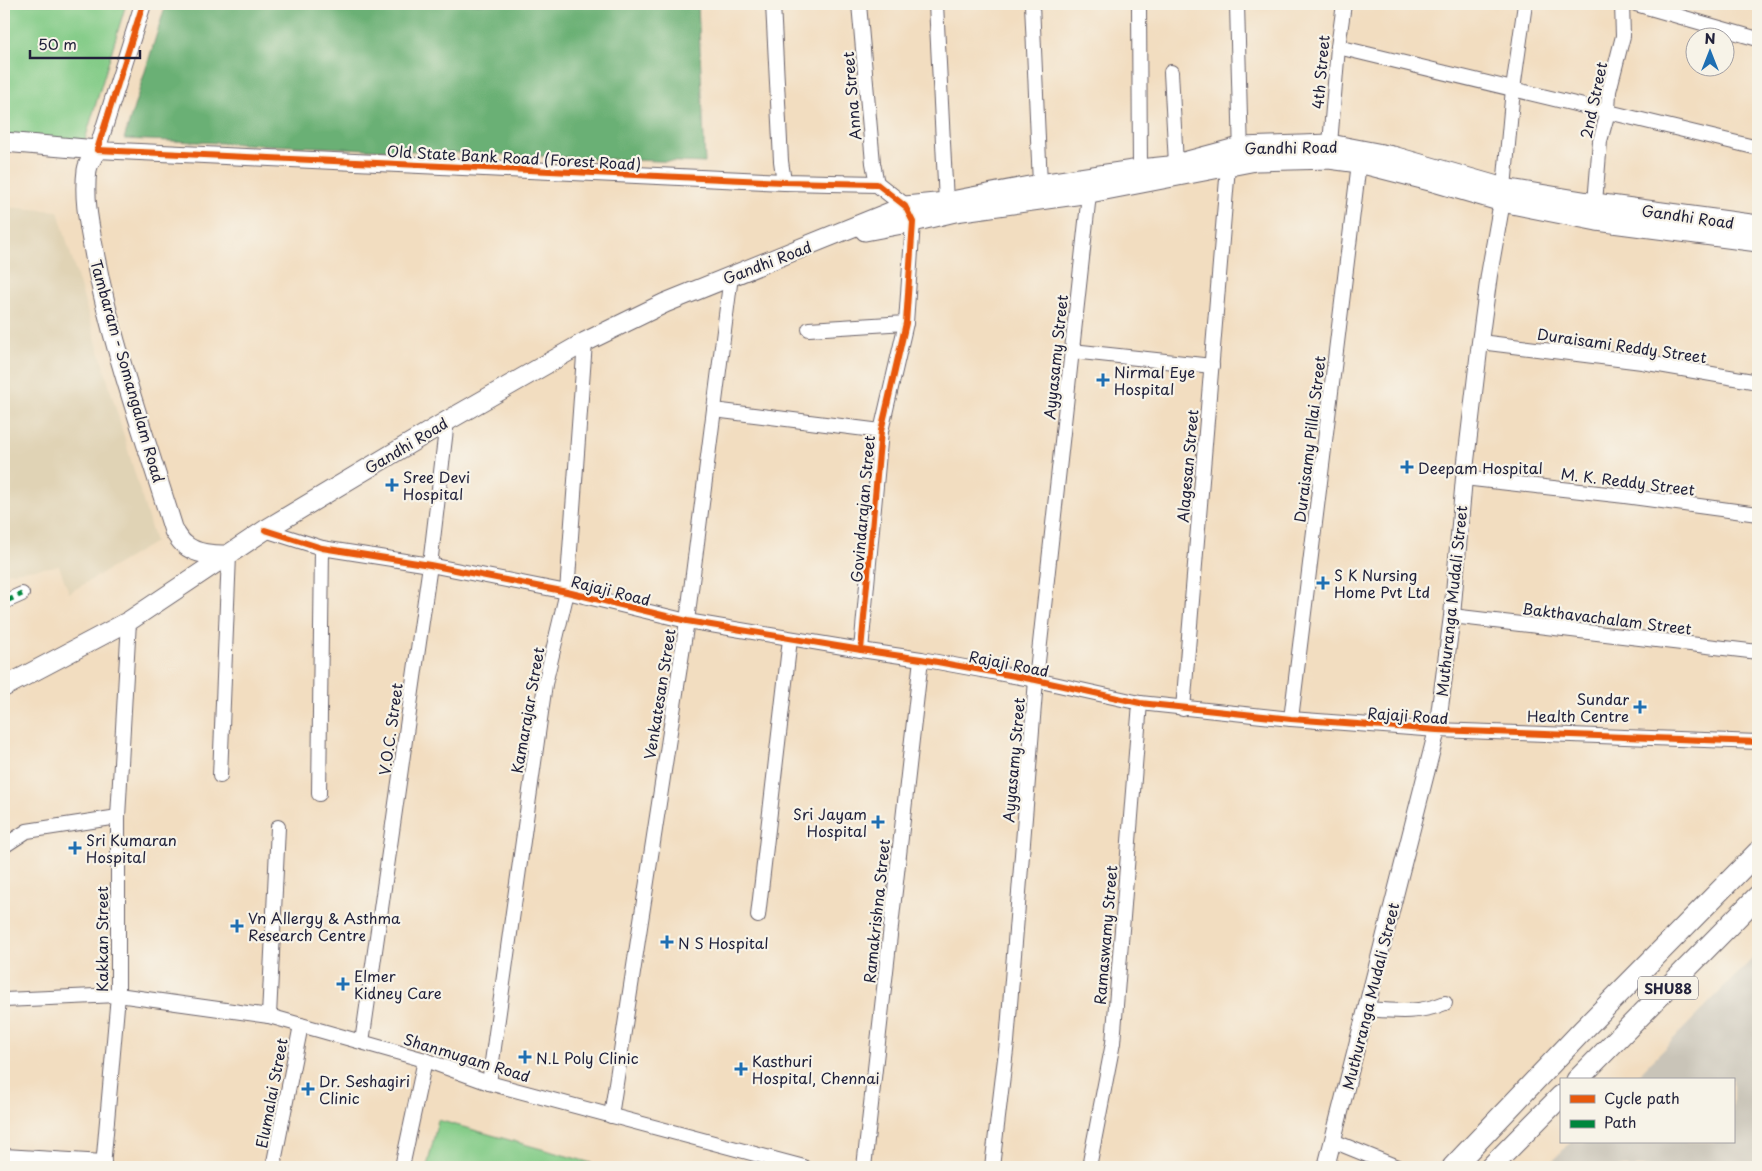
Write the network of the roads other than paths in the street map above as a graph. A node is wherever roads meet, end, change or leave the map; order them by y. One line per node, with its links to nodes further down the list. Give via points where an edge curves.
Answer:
1 (143, 4): 20 (street)
2 (773, 4): 25 (street)
3 (859, 4): 26 (street, Anna Street)
4 (936, 4): 30 (street)
5 (1032, 4): 27 (street)
6 (1139, 4): 24 (street)
7 (1237, 4): 21 (street, Alagesan Street)
8 (1344, 4): 13 (street, 4th Street)
9 (1525, 4): 15 (street)
10 (1622, 4): 16 (street, 2nd Street, via 1624,36 1609,91)
11 (1636, 4): 12 (street)
12 (1758, 39)
13 (1338, 47): 15 (street); 18 (street, 4th Street)
14 (1171, 72): 23 (street)
15 (1513, 90): 16 (street); 29 (street)
16 (1608, 112): 19 (street); 31 (street, 2nd Street, via 1600,141)
17 (4, 142): 20 (main road)
18 (1330, 144): 21 (main road, Gandhi Road); 29 (main road, Gandhi Road, via 1393,156)
19 (1758, 148)
20 (97, 150): 25 (street, Old State Bank Road (Forest Road)); 50 (main road, Tambaram - Somangalam Road, via 87,167 85,187 86,209 101,286 174,531 184,545 199,552)
21 (1237, 159): 22 (main road, Gandhi Road, via 1329,159); 23 (main road, Gandhi Road); 28 (main road, Gandhi Road); 41 (street, Alagesan Street)
22 (1359, 163): 29 (main road, Gandhi Road); 66 (street, Duraisamy Pillai Street)
23 (1176, 164): 24 (main road, Gandhi Road)
24 (1140, 169): 28 (main road, Gandhi Road)
25 (784, 182): 26 (street, Old State Bank Road (Forest Road))
26 (877, 184): 32 (street)
27 (1040, 184): 28 (main road, Gandhi Road); 30 (main road, Gandhi Road)
28 (1090, 185): 32 (main road, Gandhi Road, via 955,212); 40 (street, Ayyasamy Street)
29 (1503, 195): 31 (main road, Gandhi Road); 34 (main road, Gandhi Road, via 1597,221); 39 (street, Muthuranga Mudali Street)
30 (946, 202): 32 (main road, Gandhi Road)
31 (1595, 204): 33 (main road, Gandhi Road)
32 (909, 214): 35 (main road, Gandhi Road, via 827,238); 36 (street, Govindarajan Street)
33 (1758, 225)
34 (1758, 242)
35 (731, 276): 38 (main road, Gandhi Road, via 665,303); 43 (street, Venkatesan Street)
36 (906, 323): 37 (street); 45 (street, Govindarajan Street)
37 (809, 329)
38 (585, 342): 44 (main road, Gandhi Road); 52 (street, Kamarajar Street)
39 (1480, 342): 42 (street, Duraisami Reddy Street, via 1642,362); 46 (street, Muthuranga Mudali Street)
40 (1072, 351): 41 (street); 62 (street, Ayyasamy Street)
41 (1212, 366): 65 (street, Alagesan Street)
42 (1758, 382)
43 (714, 410): 45 (street); 57 (street, Venkatesan Street)
44 (447, 421): 48 (main road, Gandhi Road); 51 (street, V.O.C. Street)
45 (881, 431): 59 (street, Govindarajan Street)
46 (1464, 478): 47 (street, M. K. Reddy Street); 55 (street, Muthuranga Mudali Street)
47 (1758, 514)
48 (264, 530): 49 (street, Rajaji Road); 50 (main road, Gandhi Road)
49 (322, 548): 51 (street, Rajaji Road); 70 (street)
50 (229, 555): 56 (main road, Gandhi Road); 69 (street)
51 (430, 565): 52 (street, Rajaji Road); 83 (street, V.O.C. Street)
52 (567, 592): 57 (street, Rajaji Road); 86 (street, Kamarajar Street, via 545,684)
53 (22, 594): 54 (street)
54 (4, 602)
55 (1452, 616): 60 (street, Bakthavachalam Street); 67 (street, Muthuranga Mudali Street)
56 (128, 621): 63 (main road, Gandhi Road); 71 (street, Kakkan Street)
57 (686, 621): 58 (street, Rajaji Road); 88 (street, Venkatesan Street)
58 (790, 638): 59 (street, Rajaji Road); 76 (street)
59 (861, 650): 61 (street, Rajaji Road)
60 (1758, 652)
61 (921, 659): 62 (street, Rajaji Road); 95 (street, Ramakrishna Street)
62 (1036, 680): 64 (street, Rajaji Road); 96 (street, Ayyasamy Street, via 1007,1042)
63 (4, 687)
64 (1140, 703): 65 (street, Rajaji Road); 97 (street, Ramaswamy Street, via 1113,1043)
65 (1183, 709): 66 (street, Rajaji Road)
66 (1291, 719): 67 (street, Rajaji Road)
67 (1437, 730): 68 (street, Rajaji Road); 80 (street, Muthuranga Mudali Street)
68 (1758, 742)
69 (220, 776)
70 (320, 794)
71 (118, 817): 73 (street, via 28,831); 77 (street, Kakkan Street)
72 (278, 827): 81 (street)
73 (4, 846)
74 (1758, 852): 100 (main road, SHU88)
75 (1758, 896): 85 (main road, SHU88)
76 (758, 916)
77 (118, 995): 78 (street, Shanmugam Road); 81 (street, Shanmugam Road); 91 (street, Kakkan Street)
78 (4, 1000)
79 (1445, 1004): 80 (street, via 1409,1012)
80 (1367, 1009): 89 (street, Muthuranga Mudali Street)
81 (269, 1016): 82 (street, Shanmugam Road)
82 (301, 1025): 83 (street, Shanmugam Road); 92 (street, Elumalai Street)
83 (362, 1042): 84 (street, Shanmugam Road)
84 (425, 1060): 86 (street, Shanmugam Road); 93 (street)
85 (1579, 1078)
86 (489, 1083): 88 (street, Shanmugam Road)
87 (1560, 1097): 101 (main road)
88 (611, 1116): 94 (street, Shanmugam Road)
89 (1333, 1141): 98 (street, Muthuranga Mudali Street); 99 (street)
90 (4, 1156): 91 (street)
91 (104, 1165)
92 (273, 1167)
93 (402, 1167)
94 (804, 1167)
95 (864, 1167)
96 (992, 1167)
97 (1089, 1167)
98 (1326, 1167)
99 (1397, 1167)
100 (1453, 1167)
101 (1491, 1167)

